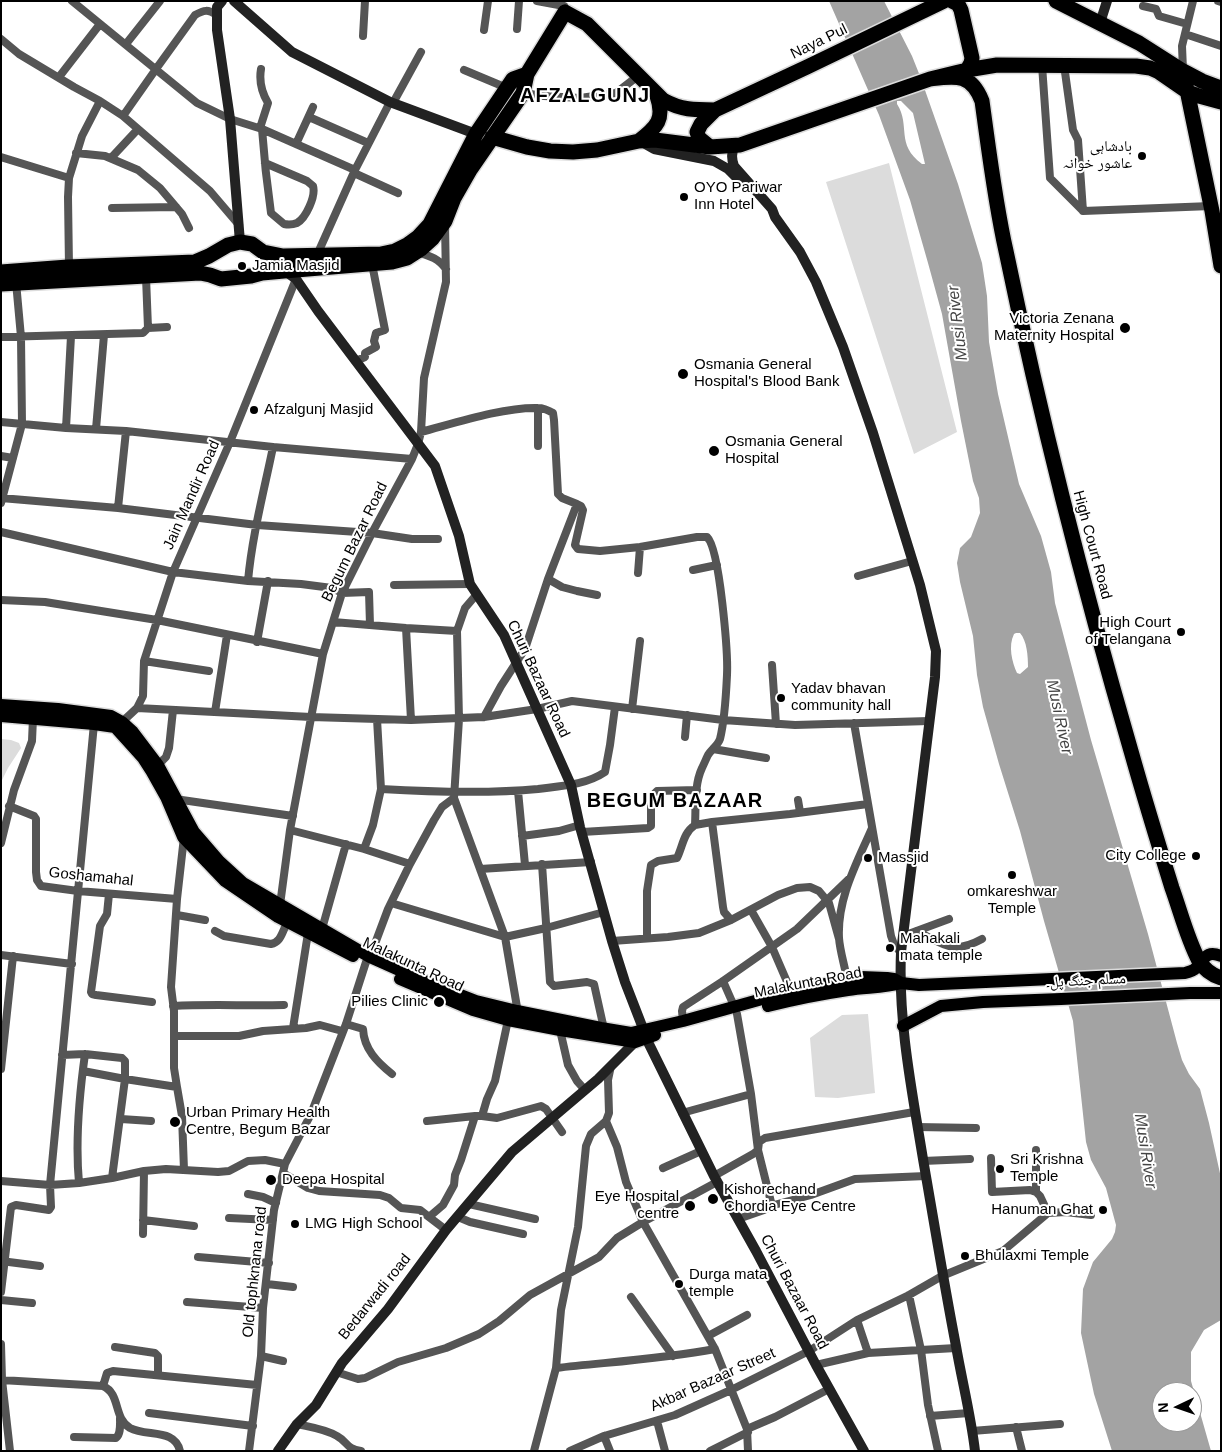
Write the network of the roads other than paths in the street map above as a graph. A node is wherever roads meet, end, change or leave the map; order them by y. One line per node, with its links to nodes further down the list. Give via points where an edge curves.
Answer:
1 (72, 1): 19 (street)
2 (160, 1): 27 (street)
3 (222, 1): 17 (street)
4 (234, 1): 49 (street, via 292,52)
5 (365, 1): 24 (street)
6 (488, 1): 22 (street)
7 (519, 1): 21 (street)
8 (538, 1): 15 (street)
9 (952, 1): 37 (highway, via 961,10 972,58)
10 (969, 1): 32 (highway, via 976,52)
11 (1056, 1): 18 (highway)
12 (1107, 1): 18 (street)
13 (1194, 1): 20 (street)
14 (940, 3): 52 (highway, Naya Pul)
15 (564, 6): 39 (highway); 40 (highway, via 587,24)
16 (1143, 6): 20 (street, via 1156,9 1159,16)
17 (216, 15): 34 (street, via 204,10 195,15); 55 (street)
18 (1100, 23): 26 (highway)
19 (100, 24): 27 (street); 41 (street)
20 (1187, 24): 23 (street)
21 (517, 29)
22 (484, 30)
23 (1185, 34): 28 (street); 38 (street)
24 (363, 36)
25 (1, 39): 41 (street, via 19,54)
26 (1139, 43): 33 (highway, via 1144,46 1146,58); 38 (highway)
27 (126, 44): 34 (street)
28 (1221, 46)
29 (421, 52): 49 (street)
30 (1042, 65): 31 (highway); 32 (highway); 76 (street, via 1050,178)
31 (1064, 65): 33 (highway); 76 (street, via 1078,140)
32 (987, 66): 37 (highway)
33 (1136, 66): 46 (highway, via 1159,72)
34 (156, 69): 53 (street); 55 (street, via 197,102)
35 (261, 69): 57 (street, via 261,84 268,103)
36 (464, 70): 43 (street)
37 (966, 70): 42 (highway)
38 (1183, 71): 44 (highway); 46 (highway)
39 (527, 74): 43 (highway, via 513,79); 45 (highway)
40 (638, 76): 45 (street, via 616,94 580,98); 47 (highway)
41 (59, 77): 48 (street)
42 (930, 79): 64 (highway); 233 (highway, High Court Road, via 956,77 968,80 982,101 1006,250 1062,498 1158,842 1189,939)
43 (507, 88): 59 (highway)
44 (1221, 88)
45 (523, 93): 60 (highway)
46 (1193, 94): 50 (highway); 58 (highway)
47 (658, 96): 52 (highway, via 677,107); 61 (highway, via 658,122)
48 (100, 101): 53 (street); 66 (street)
49 (392, 103): 59 (street); 62 (street)
50 (1221, 103): 58 (highway, via 1205,108 1196,122)
51 (313, 107): 54 (street)
52 (715, 110): 65 (highway, via 697,132)
53 (123, 116): 56 (street)
54 (309, 117): 62 (street); 63 (street)
55 (230, 119): 57 (street); 80 (street)
56 (138, 129): 68 (street); 80 (street, via 210,191)
57 (261, 129): 63 (street); 69 (street)
58 (1196, 130): 75 (highway)
59 (476, 134): 82 (highway, via 430,224 418,237 395,251 381,254)
60 (492, 137): 61 (highway, via 527,147 573,152); 78 (highway, via 454,198)
61 (640, 141): 65 (highway); 77 (street, via 654,149 721,164)
62 (368, 143): 70 (street)
63 (296, 144): 70 (street)
64 (737, 145): 65 (highway); 77 (street, via 732,154 734,166 772,209)
65 (710, 147)
66 (76, 153): 68 (street); 71 (street)
67 (1, 156): 71 (street)
68 (111, 158): 73 (street, via 138,170)
69 (265, 163): 69 (street, via 271,213 284,224 295,224 313,199 313,186)
70 (354, 171): 72 (street); 82 (street)
71 (69, 178): 85 (street)
72 (398, 193)
73 (176, 207): 74 (street); 79 (street)
74 (112, 208)
75 (1215, 210): 76 (street); 84 (highway)
76 (1084, 211)
77 (775, 217): 122 (street, via 816,282 842,347)
78 (445, 221): 81 (highway); 87 (street, Begum Bazar Road)
79 (189, 228)
80 (240, 234): 82 (highway, via 263,252 283,256); 86 (highway)
81 (417, 252): 83 (highway, via 407,258); 87 (street, via 432,256)
82 (317, 255)
83 (372, 264): 89 (highway); 98 (street, via 386,330 376,333 376,347)
84 (1221, 266)
85 (69, 267): 86 (highway); 88 (highway)
86 (199, 267): 89 (highway, via 221,279 262,273); 90 (highway)
87 (446, 270): 105 (street, Begum Bazar Road, via 424,378)
88 (1, 272)
89 (290, 275): 98 (street, Churi Bazaar Road); 106 (street, Jain Mandir Road)
90 (146, 276): 91 (highway); 93 (street)
91 (9, 283): 97 (street)
92 (168, 327): 93 (street)
93 (148, 328): 94 (street, via 143,334)
94 (104, 335): 95 (street); 103 (street)
95 (71, 336): 97 (street); 102 (street)
96 (1, 337): 97 (street)
97 (21, 337): 101 (street)
98 (356, 361): 107 (street, Churi Bazaar Road)
99 (538, 408): 105 (street, via 490,415); 108 (street); 114 (street, via 552,413 554,420 558,494)
100 (1, 422): 101 (street)
101 (22, 424): 102 (street); 111 (street)
102 (66, 428): 103 (street)
103 (96, 429): 104 (street)
104 (126, 431): 106 (street); 115 (street)
105 (421, 432): 107 (street, Begum Bazar Road)
106 (230, 442): 109 (street); 116 (street, Jain Mandir Road)
107 (418, 444): 112 (street, Begum Bazar Road); 131 (street, Churi Bazaar Road, via 435,466 459,536)
108 (538, 446)
109 (273, 447): 112 (street); 117 (street)
110 (1, 456): 111 (street)
111 (13, 458): 113 (street)
112 (412, 459): 119 (street, Begum Bazar Road)
113 (2, 500): 115 (street)
114 (577, 504): 121 (street, via 583,510 575,545 578,549 600,551); 128 (street)
115 (118, 508): 116 (street)
116 (198, 518): 117 (street); 125 (street, Jain Mandir Road)
117 (257, 524): 119 (street); 129 (street)
118 (1, 532): 125 (street)
119 (372, 533): 120 (street); 133 (street, Begum Bazar Road)
120 (438, 539)
121 (640, 547): 123 (street, via 703,536 712,544); 126 (street)
122 (912, 561): 127 (street); 166 (street, via 936,651)
123 (717, 565): 124 (street); 165 (street, via 727,673)
124 (693, 570)
125 (173, 572): 129 (street); 137 (street, Jain Mandir Road)
126 (638, 573)
127 (858, 576)
128 (548, 579): 135 (street, via 577,591); 147 (street, via 525,649)
129 (248, 581): 130 (street)
130 (268, 581): 133 (street, via 332,588); 144 (street)
131 (470, 584): 132 (street); 134 (street, Churi Bazaar Road)
132 (394, 586)
133 (342, 594): 138 (street, Begum Bazar Road); 139 (street, via 369,592)
134 (477, 594): 141 (street, via 465,608); 147 (street, Churi Bazaar Road, via 504,634)
135 (597, 594)
136 (1, 600): 137 (street, via 45,602)
137 (157, 620): 142 (street); 146 (street, Jain Mandir Road)
138 (333, 622): 139 (street); 145 (street, Begum Bazar Road)
139 (370, 625): 140 (street)
140 (406, 628): 141 (street); 164 (street)
141 (457, 631): 163 (street)
142 (227, 635): 144 (street); 156 (street)
143 (640, 641): 154 (street)
144 (257, 642): 145 (street)
145 (322, 654): 159 (street, Begum Bazar Road)
146 (144, 661): 149 (street); 152 (street, Jain Mandir Road, via 142,696)
147 (516, 664): 153 (street, Churi Bazaar Road); 160 (street)
148 (772, 665): 169 (street)
149 (209, 671)
150 (1, 705): 167 (main road, via 111,716)
151 (615, 707): 153 (street, via 572,701); 154 (street); 176 (street, via 605,772)
152 (137, 708): 155 (street); 167 (street)
153 (537, 709): 160 (street); 176 (street, Churi Bazaar Road)
154 (632, 709): 157 (street)
155 (173, 710): 156 (street); 175 (street, via 169,748)
156 (215, 712): 159 (street)
157 (687, 715): 165 (street); 171 (street)
158 (1, 716): 161 (main road, Malakunta Road)
159 (311, 717): 162 (street); 186 (street, Begum Bazar Road)
160 (484, 717): 163 (street)
161 (33, 718): 168 (main road, Malakunta Road); 184 (street, via 32,741)
162 (377, 719): 164 (street); 177 (street)
163 (460, 719): 164 (street); 180 (street)
164 (411, 720)
165 (723, 720): 169 (street); 172 (street, via 719,741)
166 (930, 721): 170 (street); 222 (street)
167 (122, 722): 173 (main road, via 134,732)
168 (94, 724): 173 (main road, Malakunta Road, via 115,728); 203 (street)
169 (776, 724): 170 (street)
170 (854, 724): 183 (street)
171 (685, 737)
172 (713, 749): 174 (street); 178 (street, via 701,770)
173 (146, 756): 175 (main road); 192 (main road, Malakunta Road)
174 (766, 758)
175 (158, 765): 181 (main road)
176 (571, 785): 179 (street); 190 (street, Churi Bazaar Road)
177 (381, 789): 180 (street); 196 (street)
178 (697, 790): 188 (street); 190 (street, via 654,793 650,802 651,826 648,828)
179 (518, 791): 180 (street); 193 (street)
180 (455, 795): 198 (street, Old tophknana road, via 442,807); 201 (street)
181 (176, 799): 186 (street); 192 (main road)
182 (798, 800): 185 (street)
183 (868, 804): 185 (street); 189 (street)
184 (9, 806): 194 (street); 203 (street, Goshamahal, via 36,819 36,872 41,886)
185 (800, 812): 187 (street)
186 (293, 816): 191 (street, Begum Bazar Road)
187 (712, 822): 188 (street); 214 (street, via 723,907)
188 (695, 825): 223 (street, via 689,829 677,858 652,865 647,891)
189 (872, 828): 202 (street); 228 (street, via 891,936)
190 (581, 829): 193 (street); 197 (street, Churi Bazaar Road)
191 (290, 830): 195 (street); 208 (street, Begum Bazar Road)
192 (187, 832): 205 (street); 208 (main road, Malakunta Road, via 225,881)
193 (522, 836): 200 (street)
194 (1, 843)
195 (346, 844): 196 (street); 217 (street)
196 (364, 849): 198 (street)
197 (591, 862): 199 (street); 210 (street, Churi Bazaar Road)
198 (410, 864): 207 (street, Old tophknana road)
199 (542, 864): 200 (street); 216 (street)
200 (525, 866): 201 (street)
201 (480, 869): 221 (street)
202 (849, 879): 206 (street); 224 (street, via 840,910)
203 (78, 892): 204 (street, Goshamahal); 234 (street)
204 (109, 894): 205 (street, Goshamahal); 242 (street, via 106,918 100,926 91,992 93,995)
205 (177, 899): 211 (street)
206 (827, 900): 209 (street, via 814,888 797,888); 224 (street); 227 (street)
207 (391, 903): 221 (street); 232 (street, Old tophknana road)
208 (278, 910): 215 (main road, Malakunta Road); 217 (main road)
209 (751, 910): 214 (street); 227 (street)
210 (604, 912): 216 (street); 226 (street, Churi Bazaar Road)
211 (176, 915): 213 (street); 244 (street, via 171,987)
212 (949, 919): 219 (street)
213 (205, 920)
214 (731, 920): 223 (street, via 699,933)
215 (288, 922): 218 (street, via 280,939 271,944 224,936); 220 (main road, Malakunta Road)
216 (546, 928): 221 (street); 252 (street, via 550,982 554,986 594,984)
217 (322, 929): 232 (main road)
218 (215, 931)
219 (917, 931): 222 (street); 225 (street, via 952,948 962,948)
220 (308, 933): 232 (main road, Malakunta Road); 251 (street)
221 (505, 936): 247 (street)
222 (903, 936): 228 (street)
223 (646, 938): 226 (street)
224 (839, 939): 236 (street)
225 (982, 939)
226 (612, 941): 255 (street, Churi Bazaar Road)
227 (772, 947): 237 (street); 240 (street)
228 (901, 952): 238 (street)
229 (1, 955): 230 (street)
230 (13, 956): 234 (street); 259 (street)
231 (1221, 956): 233 (main road, via 1209,954)
232 (368, 960): 247 (main road, Malakunta Road, via 457,1004); 250 (street, Old tophknana road)
233 (1200, 963): 235 (highway, High Court Road); 239 (main road, مسلم جنگ پل۔, via 1185,973)
234 (72, 964): 257 (street)
235 (1221, 978)
236 (847, 980): 238 (main road, via 887,978); 240 (main road)
237 (722, 981): 246 (street); 248 (street, via 684,1007)
238 (901, 983): 239 (main road, مسلم جنگ پل۔); 246 (main road, Malakunta Road); 249 (street)
239 (938, 984): 245 (main road)
240 (791, 991): 246 (main road)
241 (1221, 994): 245 (main road, مسلم جنگ پل۔)
242 (152, 1002)
243 (284, 1005): 244 (street)
244 (173, 1006): 254 (street)
245 (941, 1006): 249 (main road)
246 (736, 1010): 248 (main road); 255 (main road, Malakunta Road); 265 (street)
247 (515, 1018): 252 (main road); 253 (main road, Malakunta Road); 268 (street, via 495,1081)
248 (684, 1021): 255 (main road)
249 (903, 1026): 266 (street)
250 (344, 1027): 251 (street); 261 (street, via 363,1029 368,1050); 283 (street, Old tophknana road, via 311,1114)
251 (293, 1028): 254 (street, via 239,1036)
252 (604, 1029): 255 (main road)
253 (560, 1030): 255 (main road, Malakunta Road); 264 (street, via 568,1065)
254 (175, 1036): 263 (street)
255 (641, 1037): 258 (street, Bedarwadi road); 267 (street, Churi Bazaar Road)
256 (85, 1054): 257 (street); 260 (street); 262 (street, via 122,1058 125,1061)
257 (62, 1055): 293 (street)
258 (611, 1065): 264 (street, Bedarwadi road); 273 (street)
259 (1, 1069)
260 (82, 1071): 262 (street); 292 (street, via 76,1138)
261 (392, 1074)
262 (125, 1079): 263 (street); 269 (street)
263 (177, 1088): 285 (street, via 182,1116)
264 (585, 1090): 270 (street, Bedarwadi road)
265 (751, 1094): 267 (street); 277 (street)
266 (914, 1112): 274 (street); 277 (street, via 765,1138 759,1142)
267 (682, 1113): 279 (street, Churi Bazaar Road)
268 (479, 1116): 270 (street, via 497,1118 541,1106); 272 (street); 301 (street, via 454,1185 443,1205)
269 (121, 1119): 271 (street); 289 (street)
270 (552, 1119): 276 (street); 297 (street, Bedarwadi road, via 512,1152)
271 (152, 1120)
272 (427, 1121)
273 (606, 1121): 308 (street); 317 (street, via 591,1134 586,1146 578,1227)
274 (917, 1127): 275 (street); 282 (street)
275 (976, 1128)
276 (562, 1132)
277 (758, 1150): 290 (street); 298 (street)
278 (1036, 1150): 294 (street)
279 (701, 1151): 284 (street); 290 (street, Churi Bazaar Road)
280 (991, 1158): 294 (street, via 992,1192)
281 (970, 1159): 282 (street)
282 (924, 1161): 288 (street)
283 (285, 1164): 285 (street, via 248,1161 230,1171); 287 (street, Old tophknana road)
284 (663, 1168)
285 (184, 1170): 286 (street)
286 (144, 1171): 289 (street); 306 (street)
287 (283, 1173): 296 (street, Old tophknana road); 301 (street, via 308,1188 380,1195 401,1208 420,1210)
288 (926, 1176): 298 (street, via 855,1179); 318 (street)
289 (112, 1178): 292 (street)
290 (715, 1179): 305 (street, Churi Bazaar Road); 308 (street)
291 (1, 1181): 293 (street)
292 (79, 1183): 293 (street)
293 (50, 1185): 314 (street, via 50,1210 12,1206)
294 (1036, 1192): 299 (street)
295 (248, 1194): 296 (street)
296 (276, 1203): 307 (street, Old tophknana road)
297 (469, 1204): 302 (street, Bedarwadi road); 304 (street)
298 (774, 1205): 305 (street)
299 (1048, 1213): 300 (street); 318 (street, Akbar Bazaar Street, via 1003,1251)
300 (1091, 1215)
301 (429, 1217): 310 (street)
302 (458, 1217): 310 (street, Bedarwadi road); 312 (street)
303 (229, 1218): 307 (street)
304 (535, 1218)
305 (738, 1219): 336 (street, Churi Bazaar Road)
306 (143, 1220): 309 (street); 311 (street)
307 (273, 1220): 315 (street, Old tophknana road)
308 (643, 1222): 317 (street, via 617,1238 599,1257); 330 (street)
309 (194, 1226)
310 (446, 1230): 343 (street, Bedarwadi road, via 388,1309)
311 (143, 1234)
312 (523, 1234)
313 (198, 1257): 315 (street)
314 (3, 1261): 316 (street); 321 (street)
315 (269, 1264): 319 (street, Old tophknana road)
316 (40, 1266)
317 (567, 1276): 342 (street, via 560,1310); 343 (street, via 530,1296 479,1334 446,1348 398,1362 365,1378)
318 (942, 1276): 322 (street, Akbar Bazaar Street); 333 (street)
319 (267, 1284): 320 (street); 327 (street, Old tophknana road)
320 (293, 1287)
321 (1, 1292)
322 (909, 1295): 329 (street, Akbar Bazaar Street); 335 (street)
323 (631, 1297): 339 (street)
324 (1, 1300): 326 (street)
325 (187, 1302): 327 (street)
326 (32, 1303)
327 (263, 1308): 338 (street, Old tophknana road)
328 (747, 1315): 330 (street)
329 (857, 1320): 336 (street, Akbar Bazaar Street); 337 (street)
330 (708, 1336): 334 (street)
331 (1, 1344): 345 (street)
332 (115, 1347): 344 (street, via 156,1353)
333 (956, 1348): 335 (street); 350 (street)
334 (715, 1349): 339 (street); 349 (street)
335 (921, 1350): 337 (street); 352 (street)
336 (809, 1352): 341 (street, Churi Bazaar Road); 349 (street, Akbar Bazaar Street)
337 (868, 1354): 341 (street)
338 (261, 1356): 340 (street); 347 (street, Old tophknana road)
339 (673, 1356): 342 (street)
340 (284, 1361)
341 (816, 1365): 348 (street, Churi Bazaar Road)
342 (556, 1368): 368 (street)
343 (336, 1372): 355 (street, Bedarwadi road, via 316,1406)
344 (158, 1375): 346 (street, via 110,1371); 347 (street)
345 (2, 1380): 346 (street); 363 (street)
346 (103, 1386): 353 (street, via 112,1392)
347 (257, 1386): 357 (street, Old tophknana road)
348 (830, 1389): 359 (street); 374 (street, Churi Bazaar Road)
349 (731, 1390): 354 (street, Akbar Bazaar Street); 359 (street)
350 (969, 1413): 352 (street); 360 (street)
351 (149, 1414): 357 (street)
352 (930, 1416): 375 (street)
353 (120, 1418): 362 (street, via 120,1432 116,1438); 364 (street, via 131,1429 174,1439)
354 (657, 1421): 361 (street, Akbar Bazaar Street); 371 (street)
355 (298, 1424): 366 (street, Bedarwadi road); 367 (street, via 336,1435 347,1446)
356 (1060, 1424): 358 (street)
357 (253, 1426): 365 (street, Old tophknana road)
358 (1016, 1428): 360 (street); 377 (street)
359 (748, 1430): 372 (street); 373 (street)
360 (972, 1431): 376 (street)
361 (604, 1436): 369 (street, Akbar Bazaar Street); 370 (street)
362 (74, 1437)
363 (10, 1451)
364 (180, 1451)
365 (249, 1451)
366 (278, 1451)
367 (361, 1451)
368 (534, 1451)
369 (570, 1451)
370 (610, 1451)
371 (665, 1451)
372 (710, 1451)
373 (748, 1451)
374 (864, 1451)
375 (938, 1451)
376 (975, 1451)
377 (1022, 1451)

